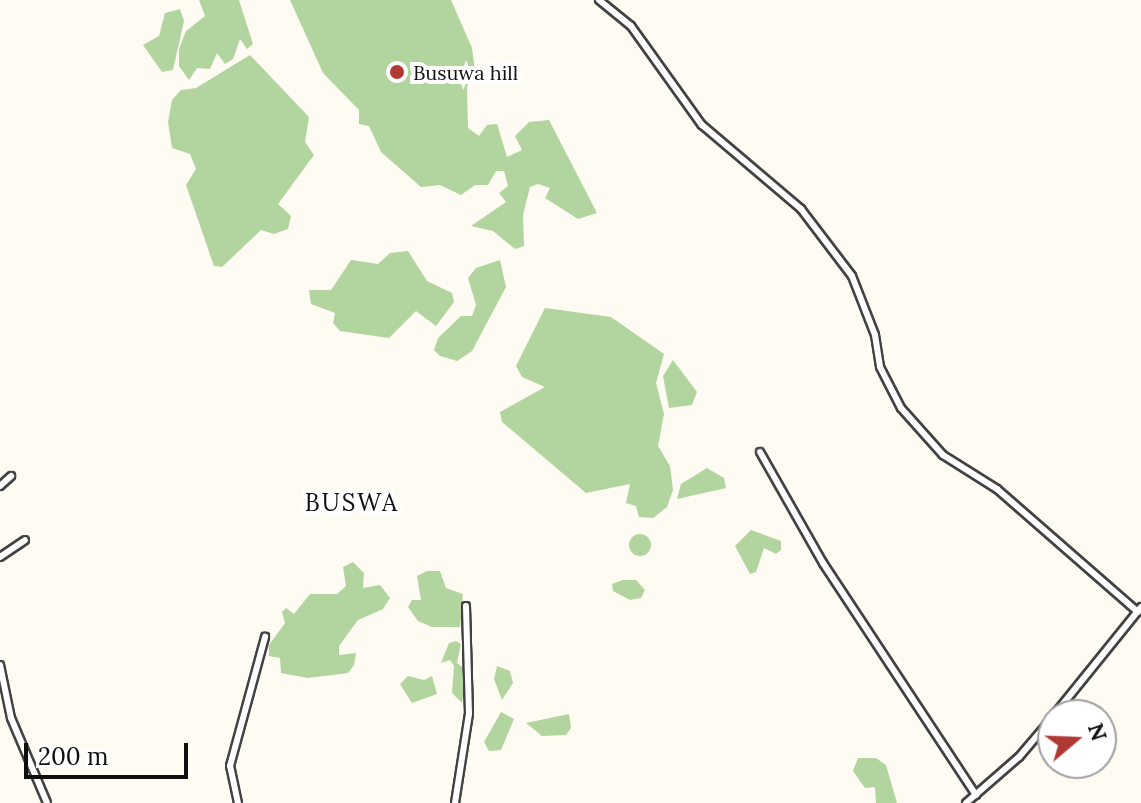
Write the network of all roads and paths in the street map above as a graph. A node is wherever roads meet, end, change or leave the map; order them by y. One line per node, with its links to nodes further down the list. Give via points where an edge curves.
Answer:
1 (599, 0): 8 (street, via 631,26 702,125 801,209 852,276 875,335 880,367 901,408 943,455 997,489)
2 (760, 452): 13 (street, via 823,563)
3 (11, 476): 4 (street)
4 (0, 486)
5 (25, 540): 6 (street)
6 (0, 557)
7 (466, 606): 16 (street, via 469,714)
8 (1139, 610): 11 (street)
9 (265, 637): 15 (street, via 230,766)
10 (0, 665): 14 (street, via 11,718)
11 (1068, 699)
12 (1037, 733): 13 (street)
13 (976, 795): 17 (street)
14 (47, 803)
15 (238, 803)
16 (455, 803)
17 (966, 803)

